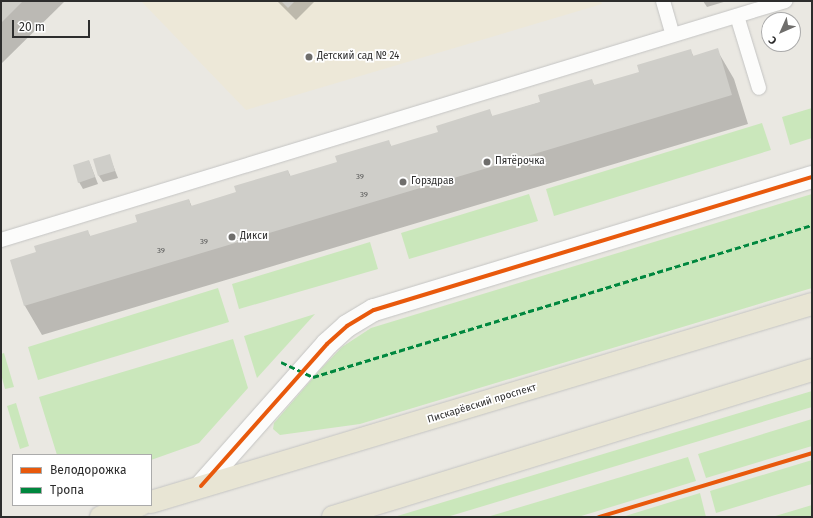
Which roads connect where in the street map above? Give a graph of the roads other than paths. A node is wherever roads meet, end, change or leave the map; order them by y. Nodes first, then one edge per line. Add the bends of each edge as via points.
1 (663, 1) edge
2 (785, 1) edge
3 (737, 16) junction
4 (673, 35) junction
5 (759, 88) dead end
6 (812, 177) edge
7 (1, 240) edge
8 (812, 304) edge
9 (812, 370) edge
10 (201, 486) junction
11 (152, 502) edge
12 (137, 506) edge
13 (101, 517) edge
14 (333, 517) edge

1 - 4 lane
2 - 3 lane
3 - 4 lane
3 - 5 lane
4 - 7 lane
6 - 10 street via 374,310 347,326 327,344
8 - 10 main road, Пискарёвский проспект via 287,463
9 - 14 main road
10 - 11 main road, Пискарёвский проспект
12 - 13 main road

